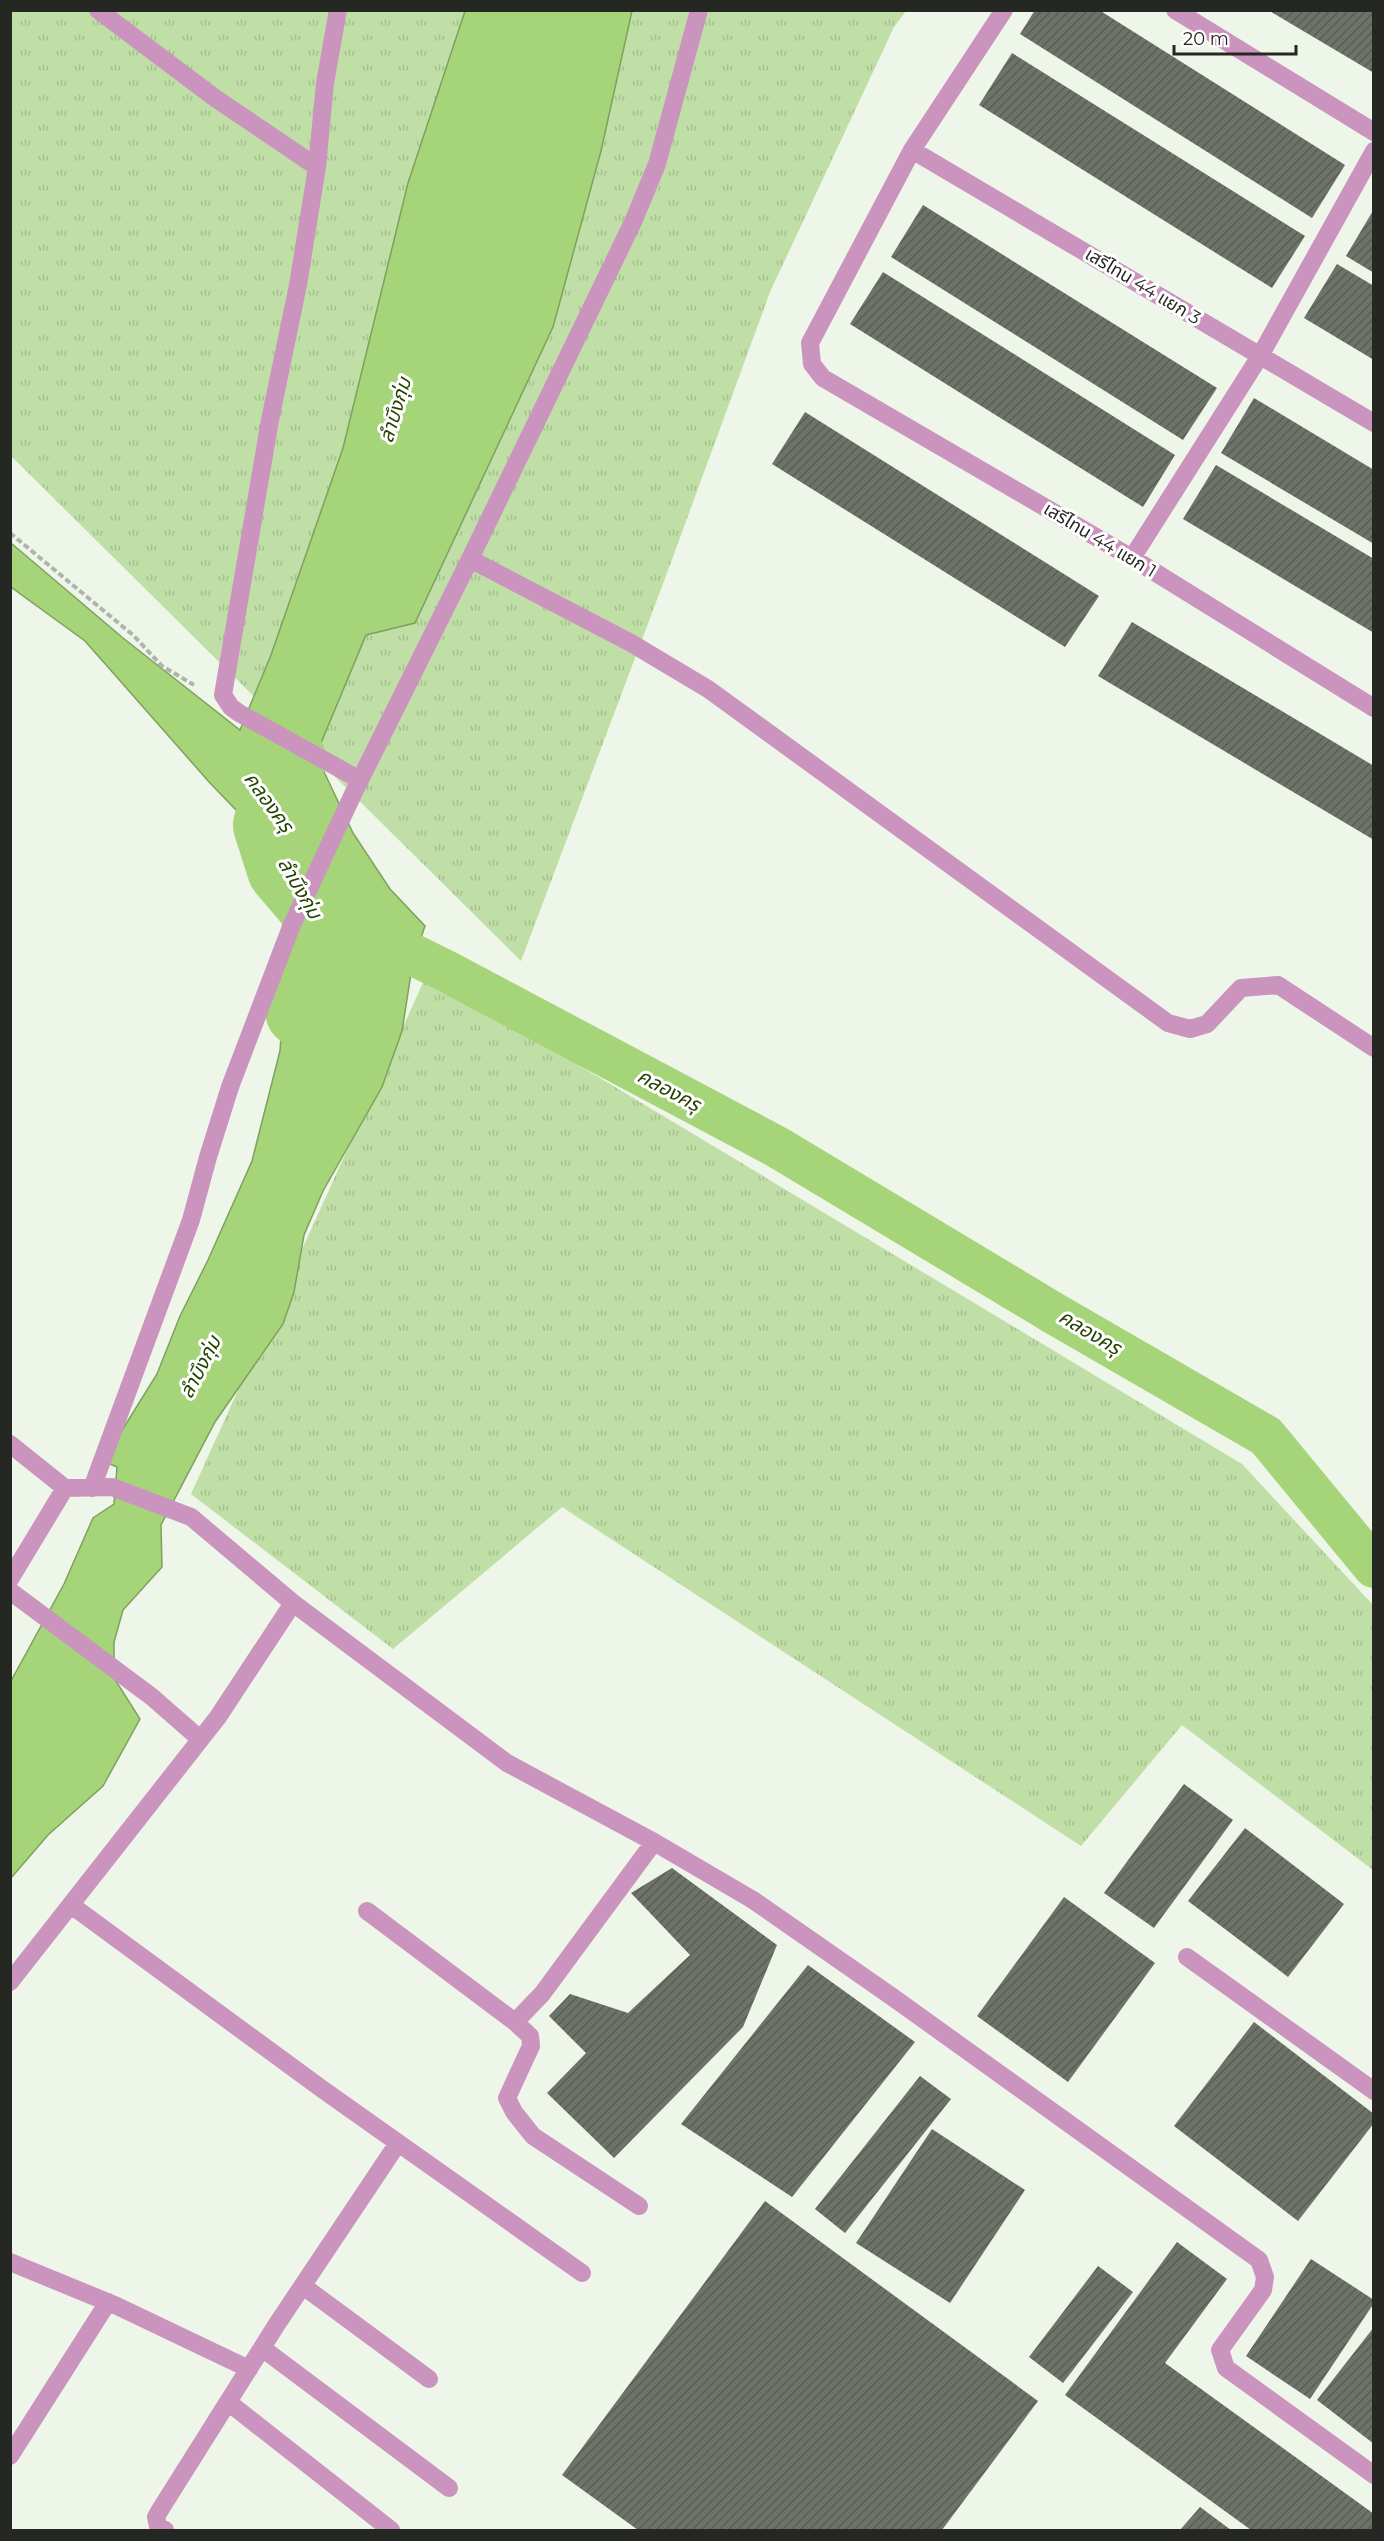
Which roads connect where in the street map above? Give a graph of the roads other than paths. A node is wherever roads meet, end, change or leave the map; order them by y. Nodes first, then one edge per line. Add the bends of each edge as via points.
1 (98, 10) edge
2 (338, 10) edge
3 (699, 10) edge
4 (1004, 10) edge
5 (1175, 10) edge
6 (1374, 132) edge
7 (912, 150) junction
8 (1374, 151) edge
9 (317, 167) junction
10 (1260, 356) junction
11 (1374, 423) edge
12 (1132, 558) junction
13 (470, 559) junction
14 (1374, 708) edge
15 (357, 786) junction
16 (1374, 1048) edge
17 (10, 1444) edge
18 (65, 1488) junction
19 (92, 1488) junction
20 (10, 1579) edge
21 (10, 1591) edge
22 (294, 1603) junction
23 (200, 1739) junction
24 (654, 1842) junction
25 (71, 1905) junction
26 (367, 1911) dead end
27 (1187, 1957) dead end
28 (10, 1982) edge
29 (515, 2022) junction
30 (1374, 2091) edge
31 (398, 2143) junction
32 (639, 2206) dead end
33 (10, 2262) edge
34 (582, 2273) dead end
35 (303, 2286) junction
36 (108, 2302) junction
37 (262, 2348) junction
38 (249, 2368) junction
39 (429, 2379) dead end
40 (228, 2402) junction
41 (10, 2456) edge
42 (1374, 2475) edge
43 (449, 2488) dead end
44 (165, 2530) edge
45 (391, 2530) edge

1 - 9 street via 215,98
2 - 9 street via 325,83
3 - 13 street via 657,164 638,213
4 - 7 street
5 - 6 street
7 - 10 street, เสรีไทน 44 แยก 3
7 - 12 street, เสรีไทน 44 แยก 1 via 810,343 813,364 823,378
8 - 10 street
9 - 15 street via 223,695 239,713 338,768
10 - 11 street, เสรีไทน 44 แยก 3
10 - 12 street
12 - 14 street, เสรีไทน 44 แยก 1
13 - 15 street
13 - 16 street via 631,643 708,689 1168,1023 1190,1029 1207,1024 1241,988 1278,985
15 - 19 street via 291,927 230,1087 191,1220
17 - 18 street
18 - 19 street
18 - 20 street
19 - 22 street via 112,1487 191,1517
21 - 23 street via 152,1697
22 - 23 street
22 - 24 street via 507,1763
23 - 25 street
24 - 29 street via 542,1994
24 - 42 street via 753,1900 1259,2260 1265,2277 1263,2290 1220,2350 1226,2368
25 - 28 street
25 - 31 street
26 - 29 street
27 - 30 street
29 - 32 street via 530,2036 531,2046 507,2098 514,2112 533,2136
31 - 34 street
31 - 35 street
33 - 36 street
35 - 37 street
35 - 39 street
36 - 38 street
36 - 41 street
37 - 38 street
37 - 43 street
38 - 40 street
40 - 44 street via 156,2517 158,2526
40 - 45 street

